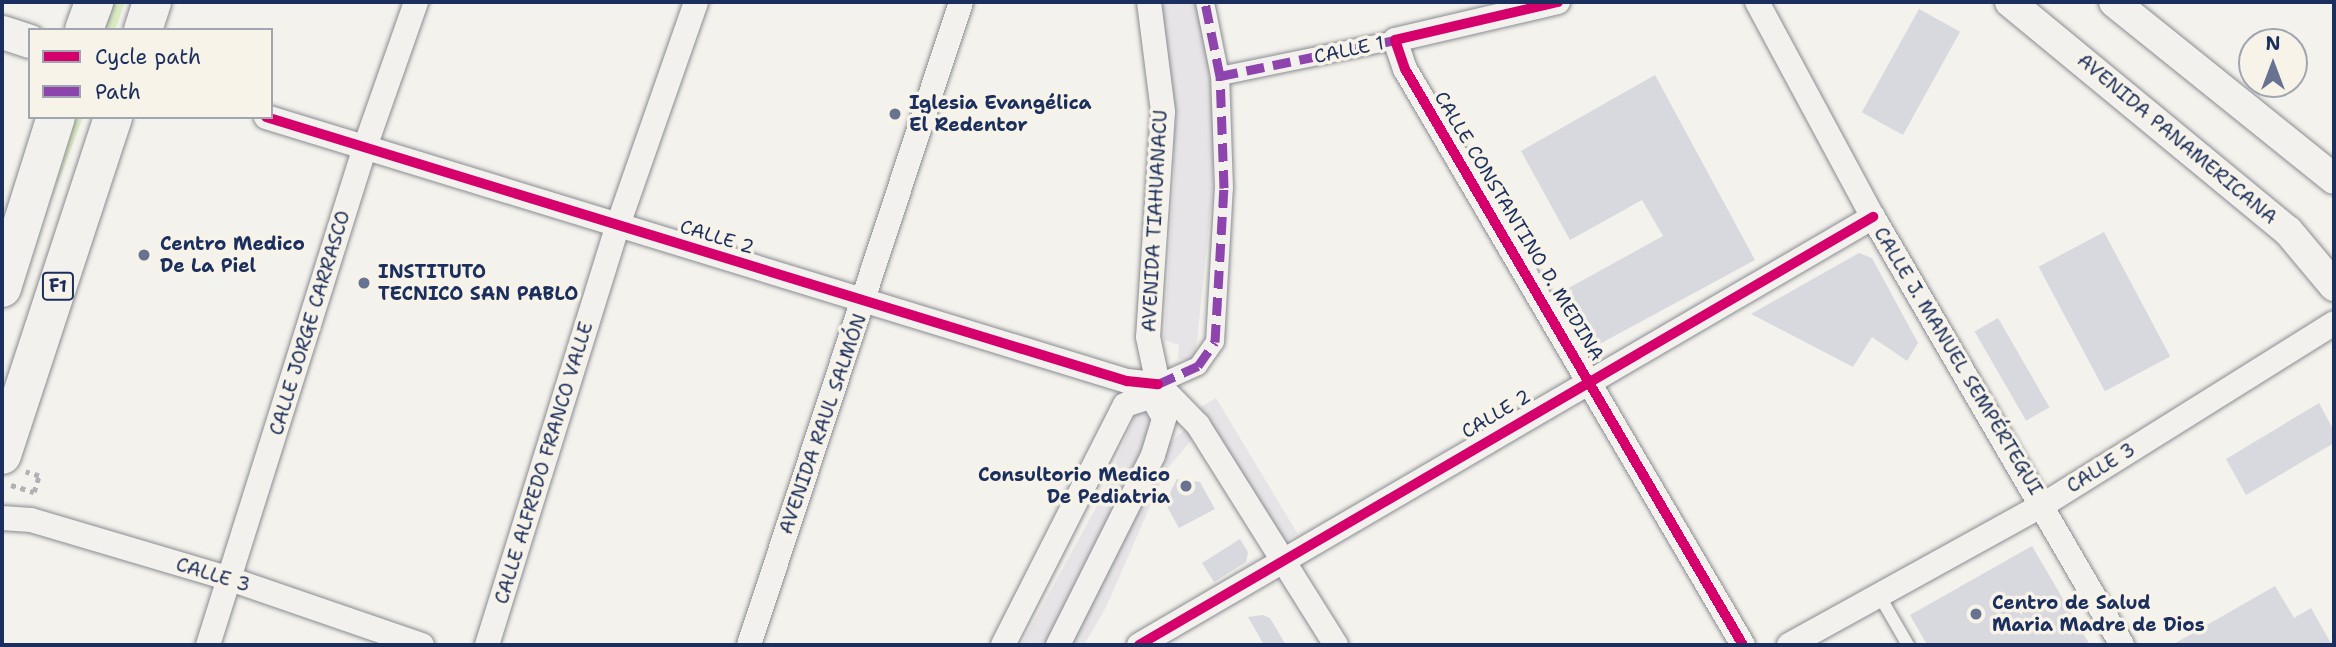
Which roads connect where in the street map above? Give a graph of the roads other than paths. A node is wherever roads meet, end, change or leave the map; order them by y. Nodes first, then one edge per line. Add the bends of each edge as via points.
1 (94, 2) edge
2 (152, 2) edge
3 (416, 2) edge
4 (696, 2) edge
5 (961, 2) edge
6 (1149, 2) edge
7 (1205, 2) edge
8 (1558, 2) edge
9 (1757, 2) edge
10 (2010, 2) edge
11 (2114, 2) edge
12 (85, 28) edge
13 (143, 28) edge
14 (2, 32) edge
15 (28, 40) edge
16 (1395, 40) junction
17 (1220, 76) junction
18 (55, 119) edge
19 (112, 119) edge
20 (272, 119) edge
21 (365, 148) junction
22 (2334, 179) edge
23 (1873, 217) junction
24 (618, 225) junction
25 (2334, 286) edge
26 (2, 288) edge
27 (865, 300) junction
28 (2334, 323) edge
29 (1590, 379) junction
30 (1155, 390) junction
31 (2, 455) edge
32 (2043, 505) junction
33 (2, 518) edge
34 (1287, 559) junction
35 (230, 579) junction
36 (1879, 595) junction
37 (208, 645) edge
38 (422, 645) edge
39 (487, 645) edge
40 (748, 645) edge
41 (1003, 645) edge
42 (1058, 645) edge
43 (1139, 645) edge
44 (1336, 645) edge
45 (1743, 645) edge
46 (1790, 645) edge
47 (1908, 645) edge
48 (2122, 645) edge

1 - 12 highway
2 - 13 highway
3 - 21 street, CALLE JORGE CARRASCO
4 - 24 street, CALLE ALFREDO FRANCO VALLE
5 - 27 street, AVENIDA RAUL SALMÓN
6 - 30 street, AVENIDA TIAHUANACU via 1163,112 1149,337
7 - 17 street
8 - 16 street, CALLE 1
9 - 23 street, CALLE J. MANUEL SEMPÉRTEGUI
10 - 25 street, AVENIDA PANAMERICANA via 2288,231
11 - 22 street
14 - 15 main road
16 - 17 street, CALLE 1
16 - 29 street, CALLE CONSTANTINO D. MEDINA via 1405,69
17 - 30 street via 1224,188 1215,342 1198,366
18 - 26 highway
19 - 31 highway, F1
20 - 21 street, CALLE 2
21 - 24 street, CALLE 2
21 - 35 street, CALLE JORGE CARRASCO
23 - 29 street, CALLE 2
23 - 32 street, CALLE J. MANUEL SEMPÉRTEGUI
24 - 27 street, CALLE 2
24 - 39 street, CALLE ALFREDO FRANCO VALLE
27 - 30 street, CALLE 2
27 - 40 street, AVENIDA RAUL SALMÓN
28 - 32 street, CALLE 3
29 - 34 street, CALLE 2
29 - 45 street, CALLE CONSTANTINO D. MEDINA
30 - 34 street via 1198,425
30 - 41 street via 1125,405
30 - 42 street, AVENIDA TIAHUANACU via 1164,418 1153,455
32 - 36 street, CALLE 3
32 - 48 street, CALLE J. MANUEL SEMPÉRTEGUI
33 - 35 street, CALLE 3 via 31,520
34 - 43 street, CALLE 2
34 - 44 street
35 - 37 street, CALLE JORGE CARRASCO
35 - 38 street, CALLE 3
36 - 46 street, CALLE 3
36 - 47 lane

